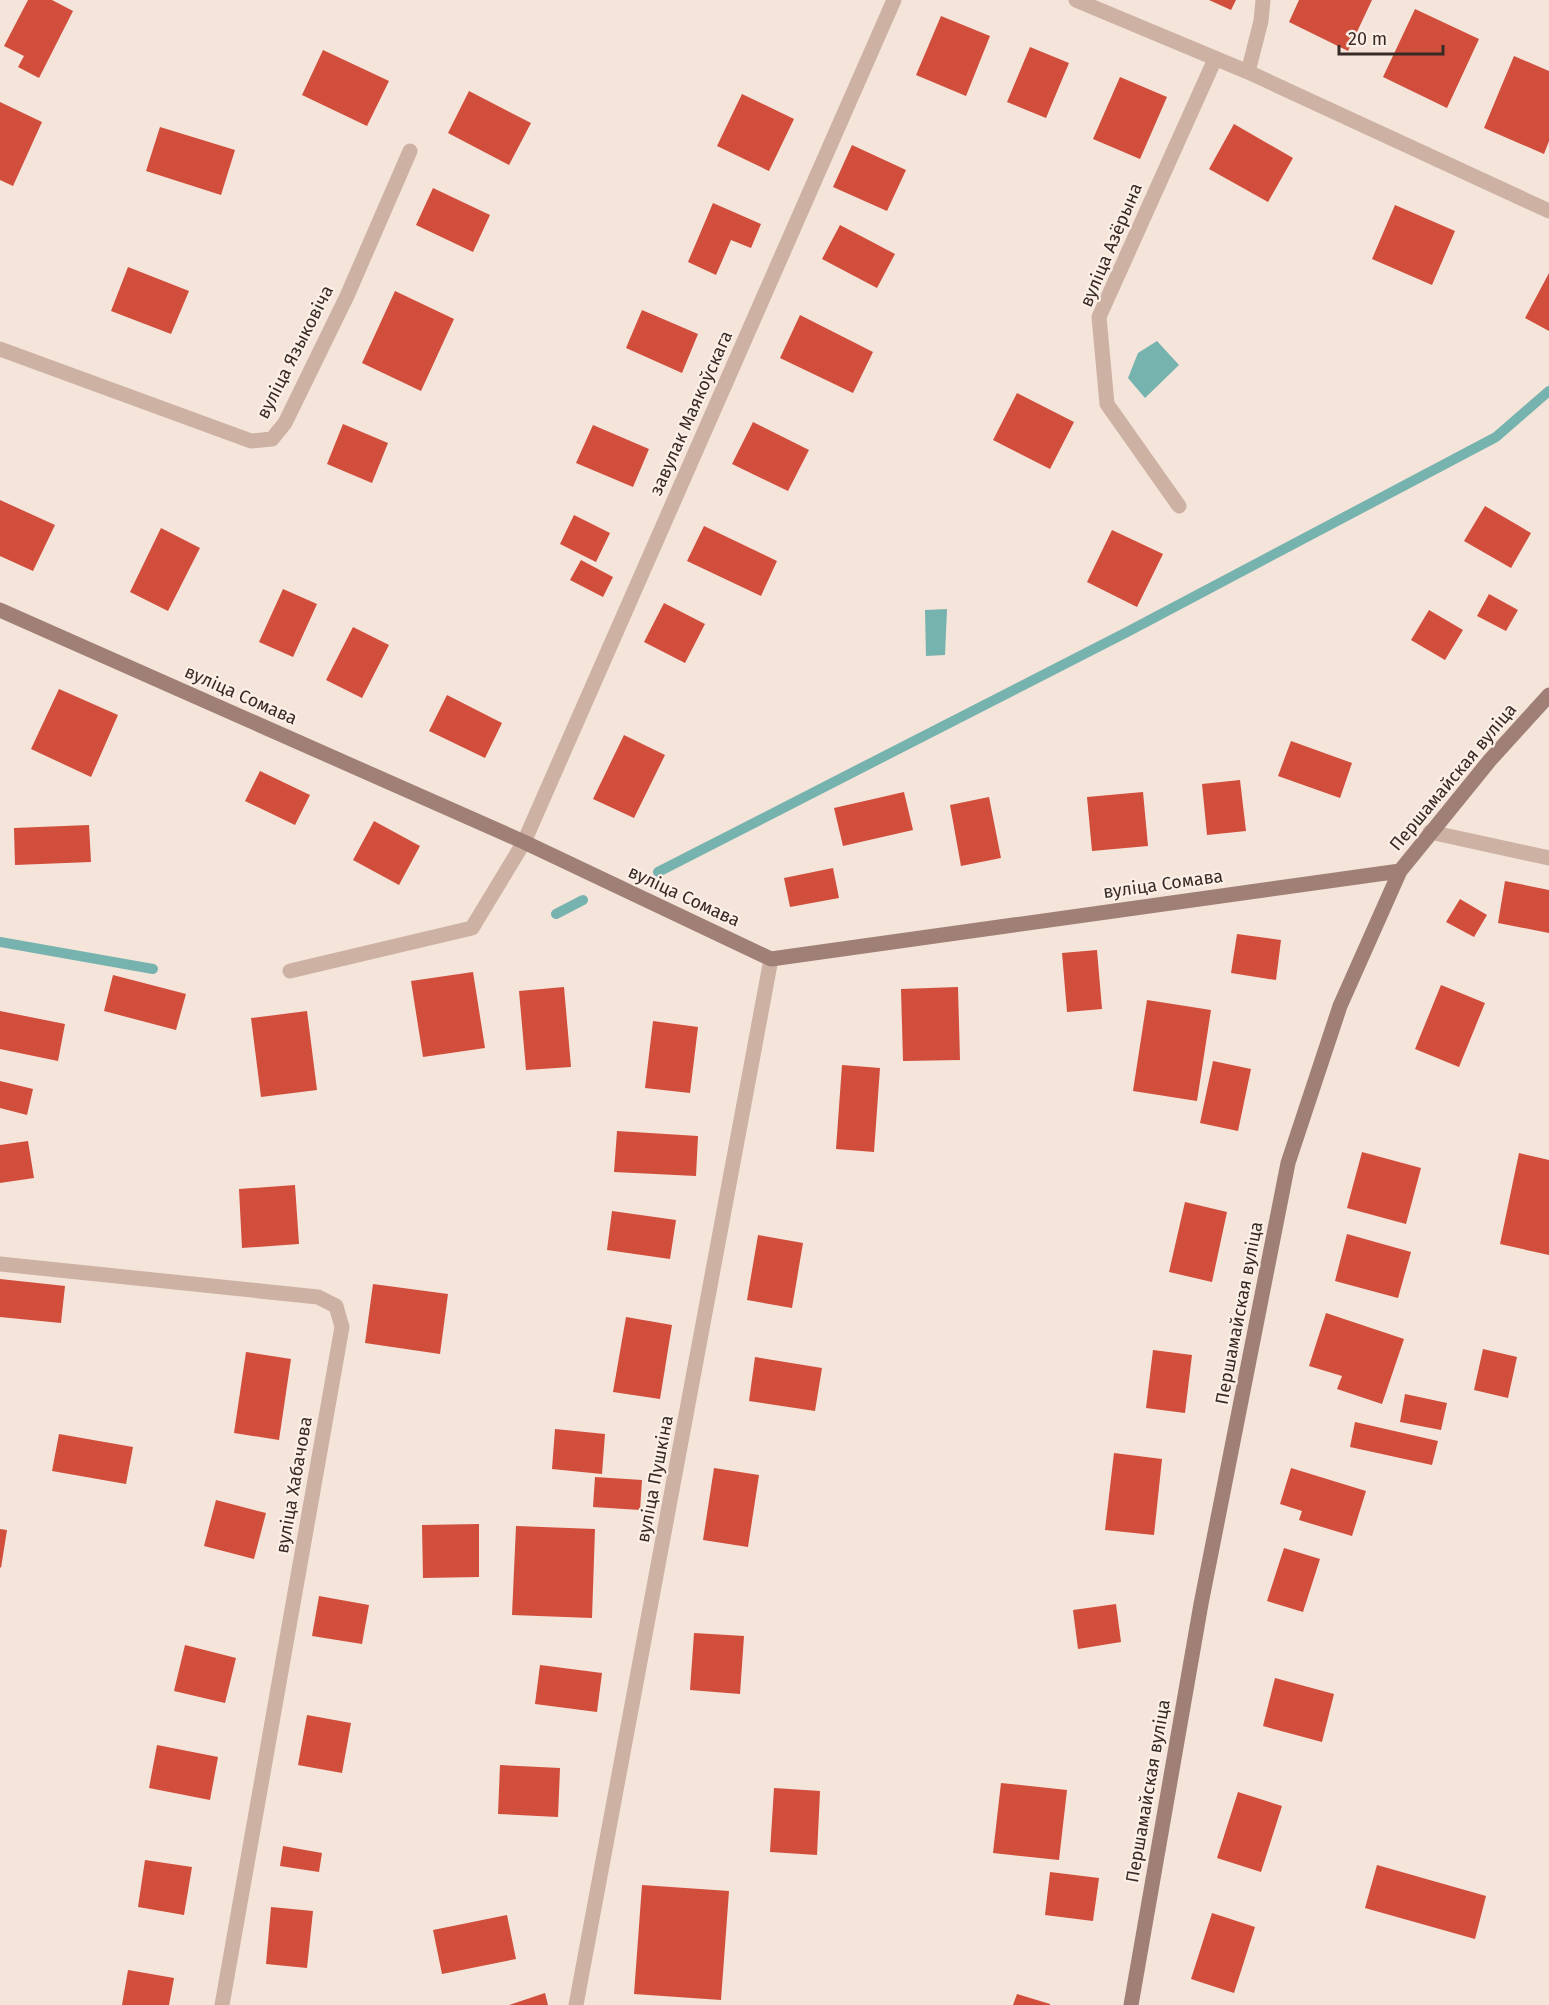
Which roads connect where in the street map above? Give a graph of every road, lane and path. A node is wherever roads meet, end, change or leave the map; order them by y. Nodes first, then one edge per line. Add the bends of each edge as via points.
1 (894, 0) edge
2 (1076, 0) edge
3 (1263, 0) edge
4 (1215, 59) junction
5 (1248, 72) junction
6 (410, 151) dead end
7 (1549, 211) edge
8 (0, 349) edge
9 (1179, 506) dead end
10 (0, 610) edge
11 (1549, 695) edge
12 (1430, 832) junction
13 (524, 842) junction
14 (1549, 858) edge
15 (1400, 871) junction
16 (771, 959) junction
17 (290, 971) dead end
18 (0, 1264) edge
19 (222, 2005) edge
20 (576, 2005) edge
21 (1131, 2005) edge

1 - 13 street, завулак Маякоўскага
2 - 4 street
3 - 5 street
4 - 5 street
4 - 9 street, вуліца Азёрына via 1099,317 1107,404
5 - 7 street
6 - 8 street, вуліца Языковіча via 346,296 285,423 272,439 251,441
10 - 13 street, вуліца Сомава
11 - 12 street, Першамайская вуліца
12 - 14 street
12 - 15 street, Першамайская вуліца
13 - 16 street, вуліца Сомава
13 - 17 street, завулак Маякоўскага via 472,928
15 - 16 street, вуліца Сомава
15 - 21 street, Першамайская вуліца via 1340,1006 1288,1163 1201,1604
16 - 20 street, вуліца Пушкіна
18 - 19 street, вуліца Хабачова via 318,1297 336,1306 342,1327

